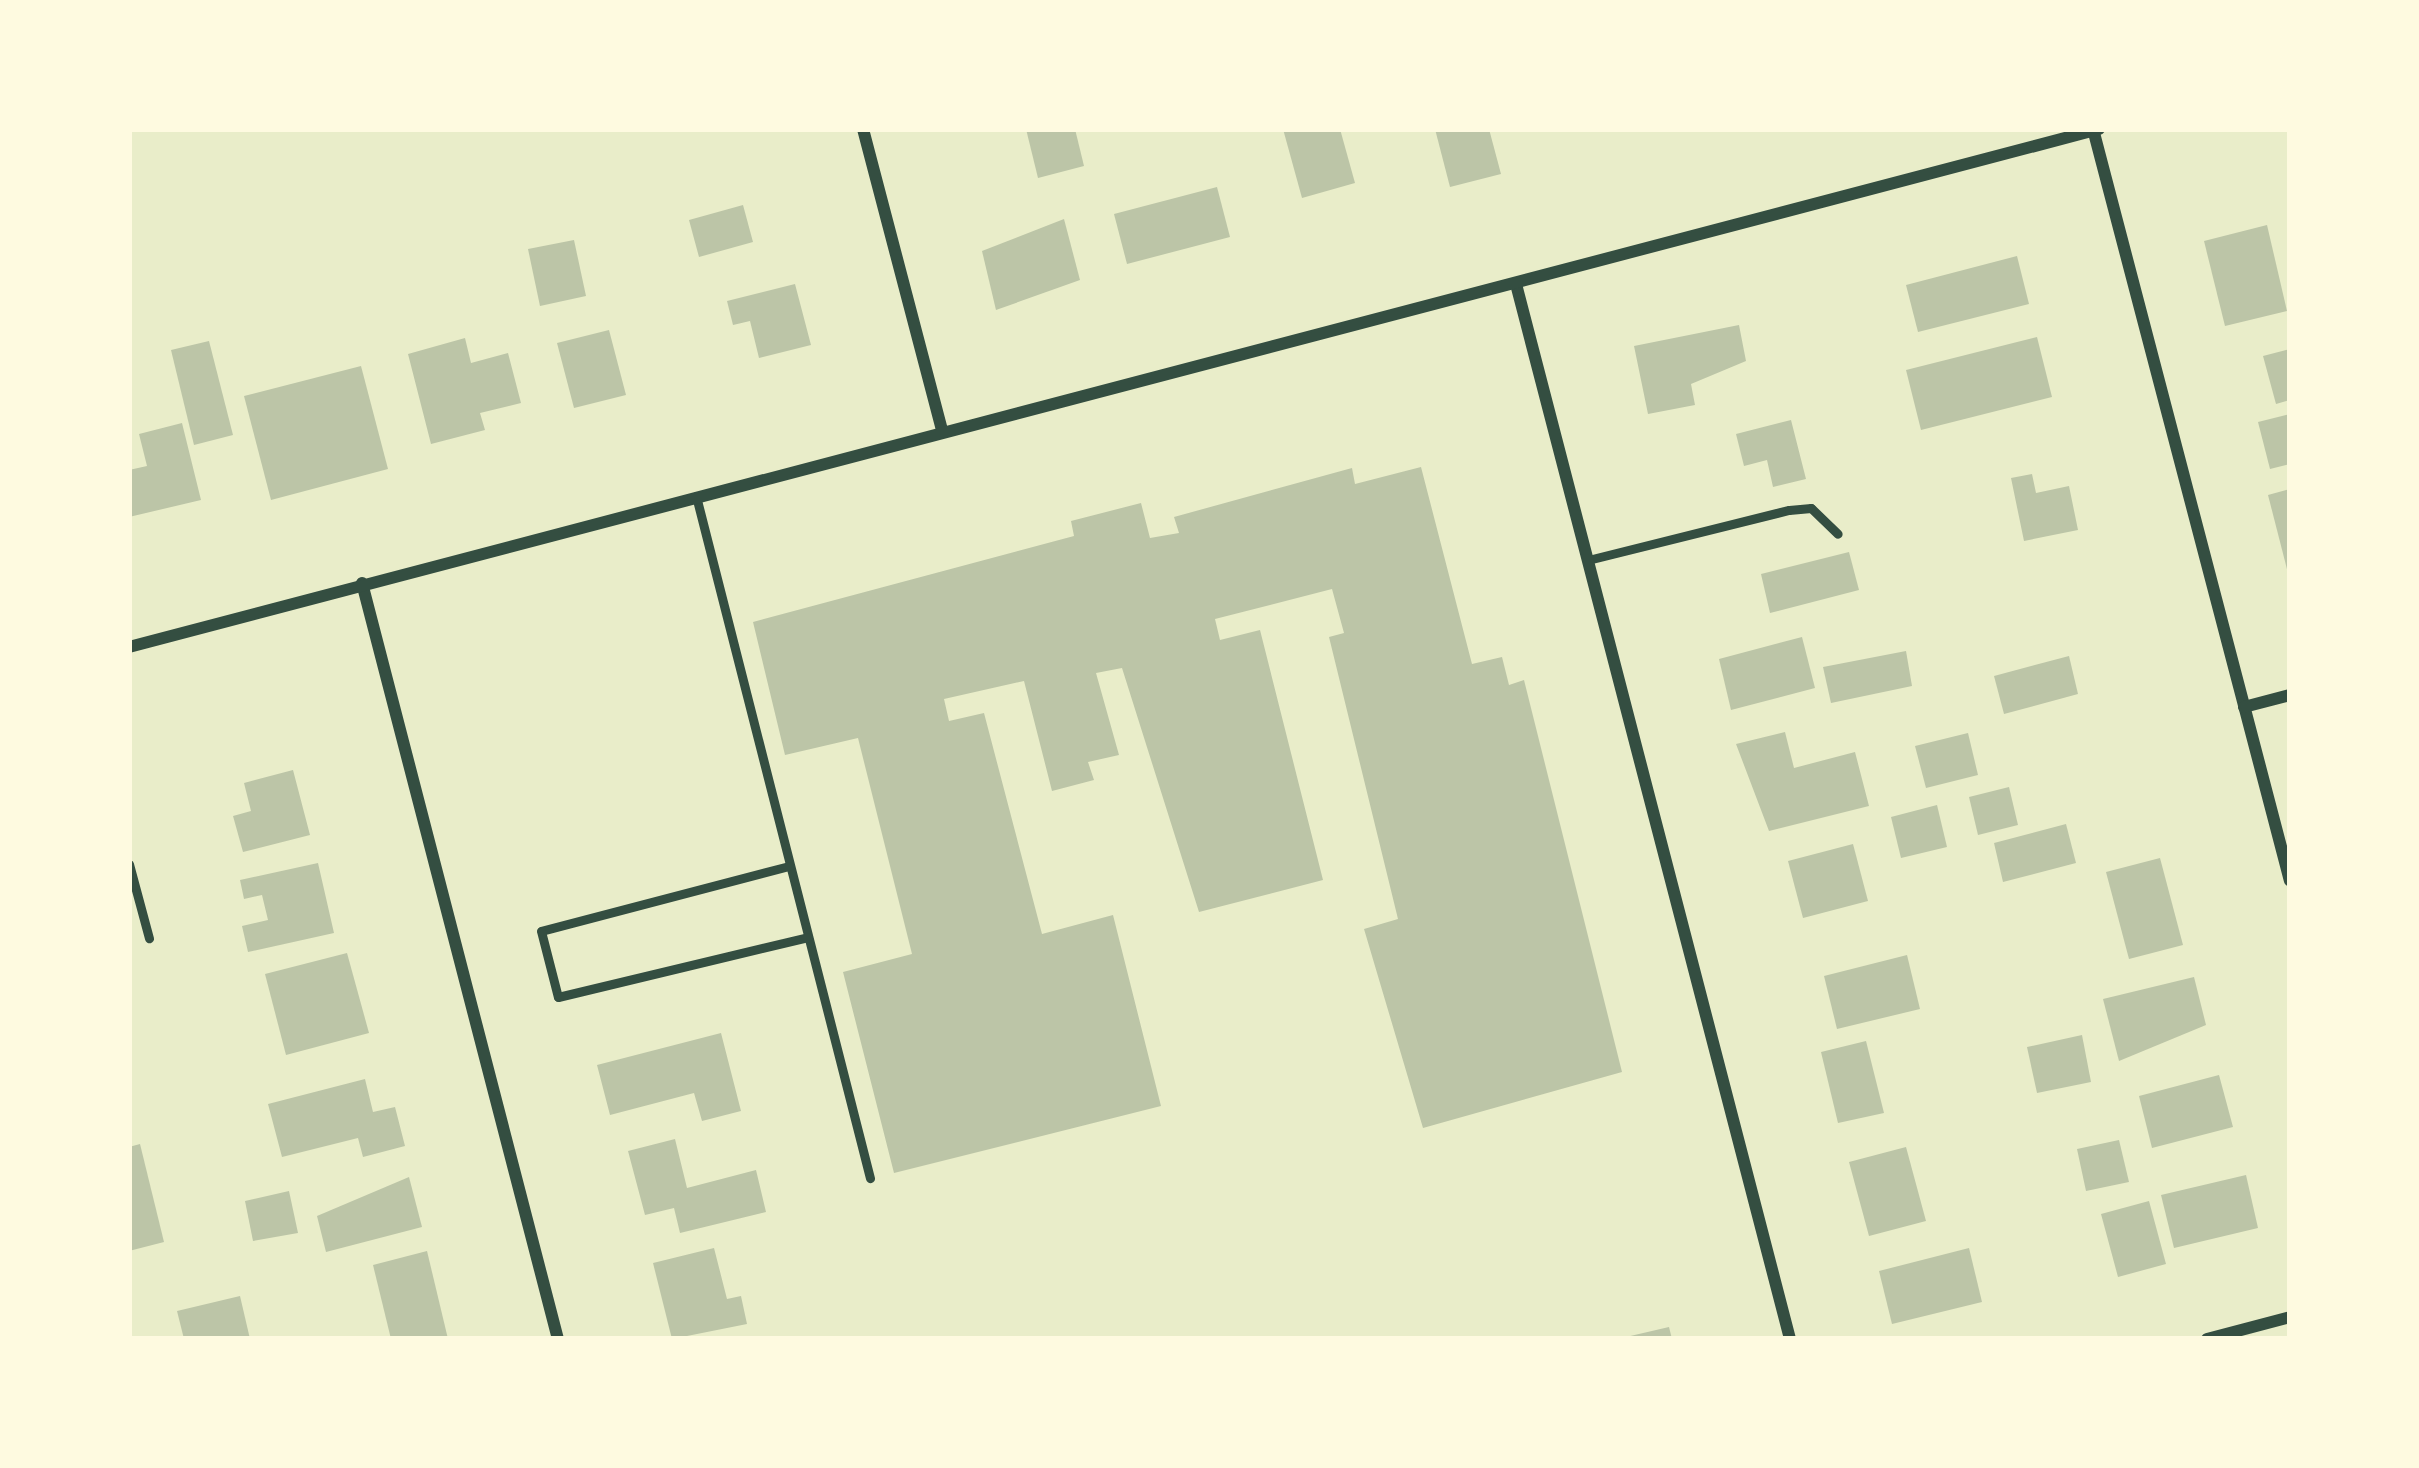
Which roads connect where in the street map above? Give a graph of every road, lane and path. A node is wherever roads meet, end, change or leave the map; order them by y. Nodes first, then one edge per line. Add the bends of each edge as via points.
1 (863, 129) edge
2 (2095, 130) edge
3 (1516, 284) junction
4 (942, 431) junction
5 (696, 496) junction
6 (1838, 534) dead end
7 (1588, 560) junction
8 (362, 583) junction
9 (129, 647) edge
10 (2290, 695) edge
11 (2244, 707) junction
12 (129, 864) edge
13 (789, 866) junction
14 (2290, 881) edge
15 (808, 937) junction
16 (149, 938) dead end
17 (870, 1178) dead end
18 (2290, 1317) edge
19 (558, 1339) edge
20 (1790, 1339) edge
21 (2206, 1339) edge

1 - 4 street
2 - 3 street
2 - 11 street
3 - 4 street
3 - 7 street
4 - 5 street
5 - 8 street
5 - 13 lane
6 - 7 lane via 1827,516 1789,510
7 - 20 street
8 - 9 street
8 - 19 street
10 - 11 street
11 - 14 street
12 - 16 lane
13 - 15 lane
13 - 15 lane via 541,931 546,953 558,997
15 - 17 lane
18 - 21 street

